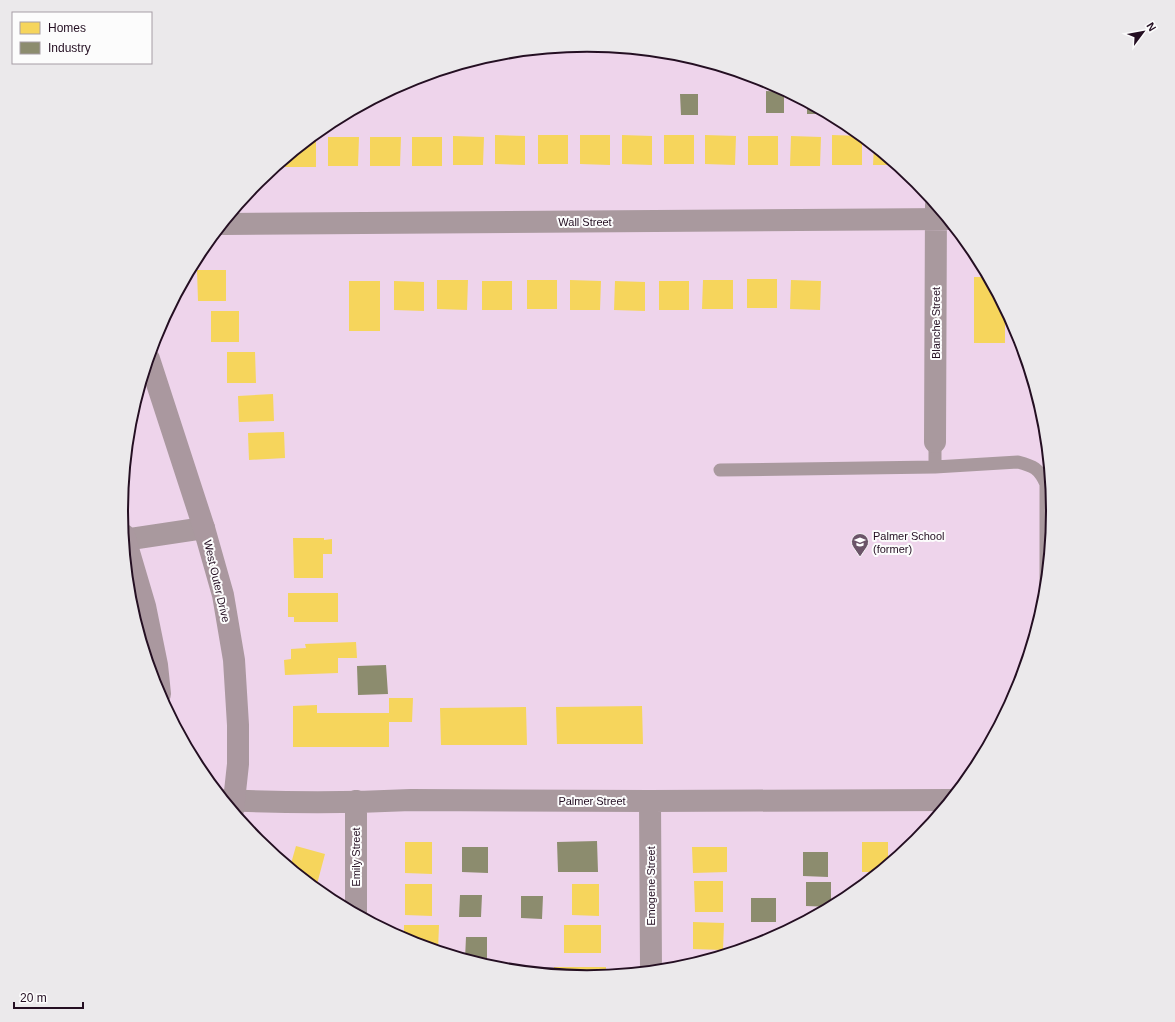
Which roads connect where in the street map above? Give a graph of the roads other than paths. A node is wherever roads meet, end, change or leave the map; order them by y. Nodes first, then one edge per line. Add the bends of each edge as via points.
1 (938, 214) edge
2 (940, 217) edge
3 (229, 224) edge
4 (152, 367) edge
5 (936, 442) joint
6 (935, 467) junction
7 (720, 470) dead end
8 (1046, 484) edge
9 (1046, 484) edge
10 (1046, 511) edge
11 (1046, 511) edge
12 (204, 528) junction
13 (129, 538) edge
14 (1046, 541) edge
15 (131, 557) edge
16 (158, 672) edge
17 (232, 801) edge
18 (356, 801) junction
19 (650, 801) junction
20 (942, 803) edge
21 (234, 804) edge
22 (356, 908) edge
23 (651, 965) edge

1 - 3 street, Wall Street
2 - 5 street, Blanche Street
4 - 12 main road, West Outer Drive
5 - 6 lane
6 - 7 lane
6 - 8 lane via 1018,462 1031,466 1041,474
9 - 10 lane
11 - 14 lane
12 - 13 street
12 - 17 main road, West Outer Drive via 223,595 234,660 238,764
15 - 16 main road via 145,606
18 - 19 street, Palmer Street
18 - 21 street, Palmer Street
18 - 22 street, Emily Street
19 - 20 street, Palmer Street
19 - 23 street, Emogene Street

